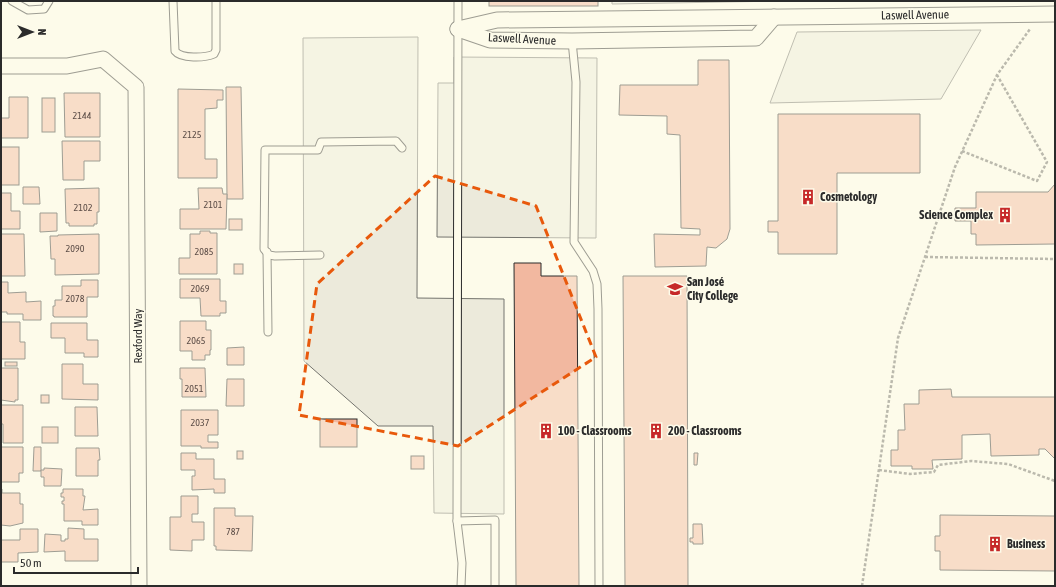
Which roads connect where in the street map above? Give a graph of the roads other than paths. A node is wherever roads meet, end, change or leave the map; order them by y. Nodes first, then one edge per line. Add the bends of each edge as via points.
1 (12, 1) edge
2 (49, 1) edge
3 (174, 1) edge
4 (216, 1) edge
5 (458, 1) edge
6 (1048, 14) edge
7 (774, 17) junction
8 (458, 29) junction
9 (572, 41) junction
10 (1, 66) edge
11 (402, 148) dead end
12 (267, 252) junction
13 (320, 255) dead end
14 (268, 332) dead end
15 (458, 521) junction
16 (139, 586) edge
17 (461, 586) edge
18 (495, 586) edge
19 (599, 586) edge

1 - 2 lane via 28,10 44,9
3 - 4 lane via 175,51 184,57 214,54
5 - 8 lane
6 - 7 street, Laswell Avenue
7 - 8 street, Laswell Avenue via 497,20
7 - 9 street, Laswell Avenue via 756,38
8 - 9 street, Laswell Avenue via 490,40
8 - 15 lane
9 - 19 lane via 576,82 574,242 593,271 597,284
10 - 16 street, Rexford Way via 67,66 103,59 136,87
11 - 12 lane via 396,141 321,142 318,150 265,150 264,249
12 - 13 lane via 275,256
12 - 14 lane
15 - 17 lane via 462,563
15 - 18 lane via 495,520

